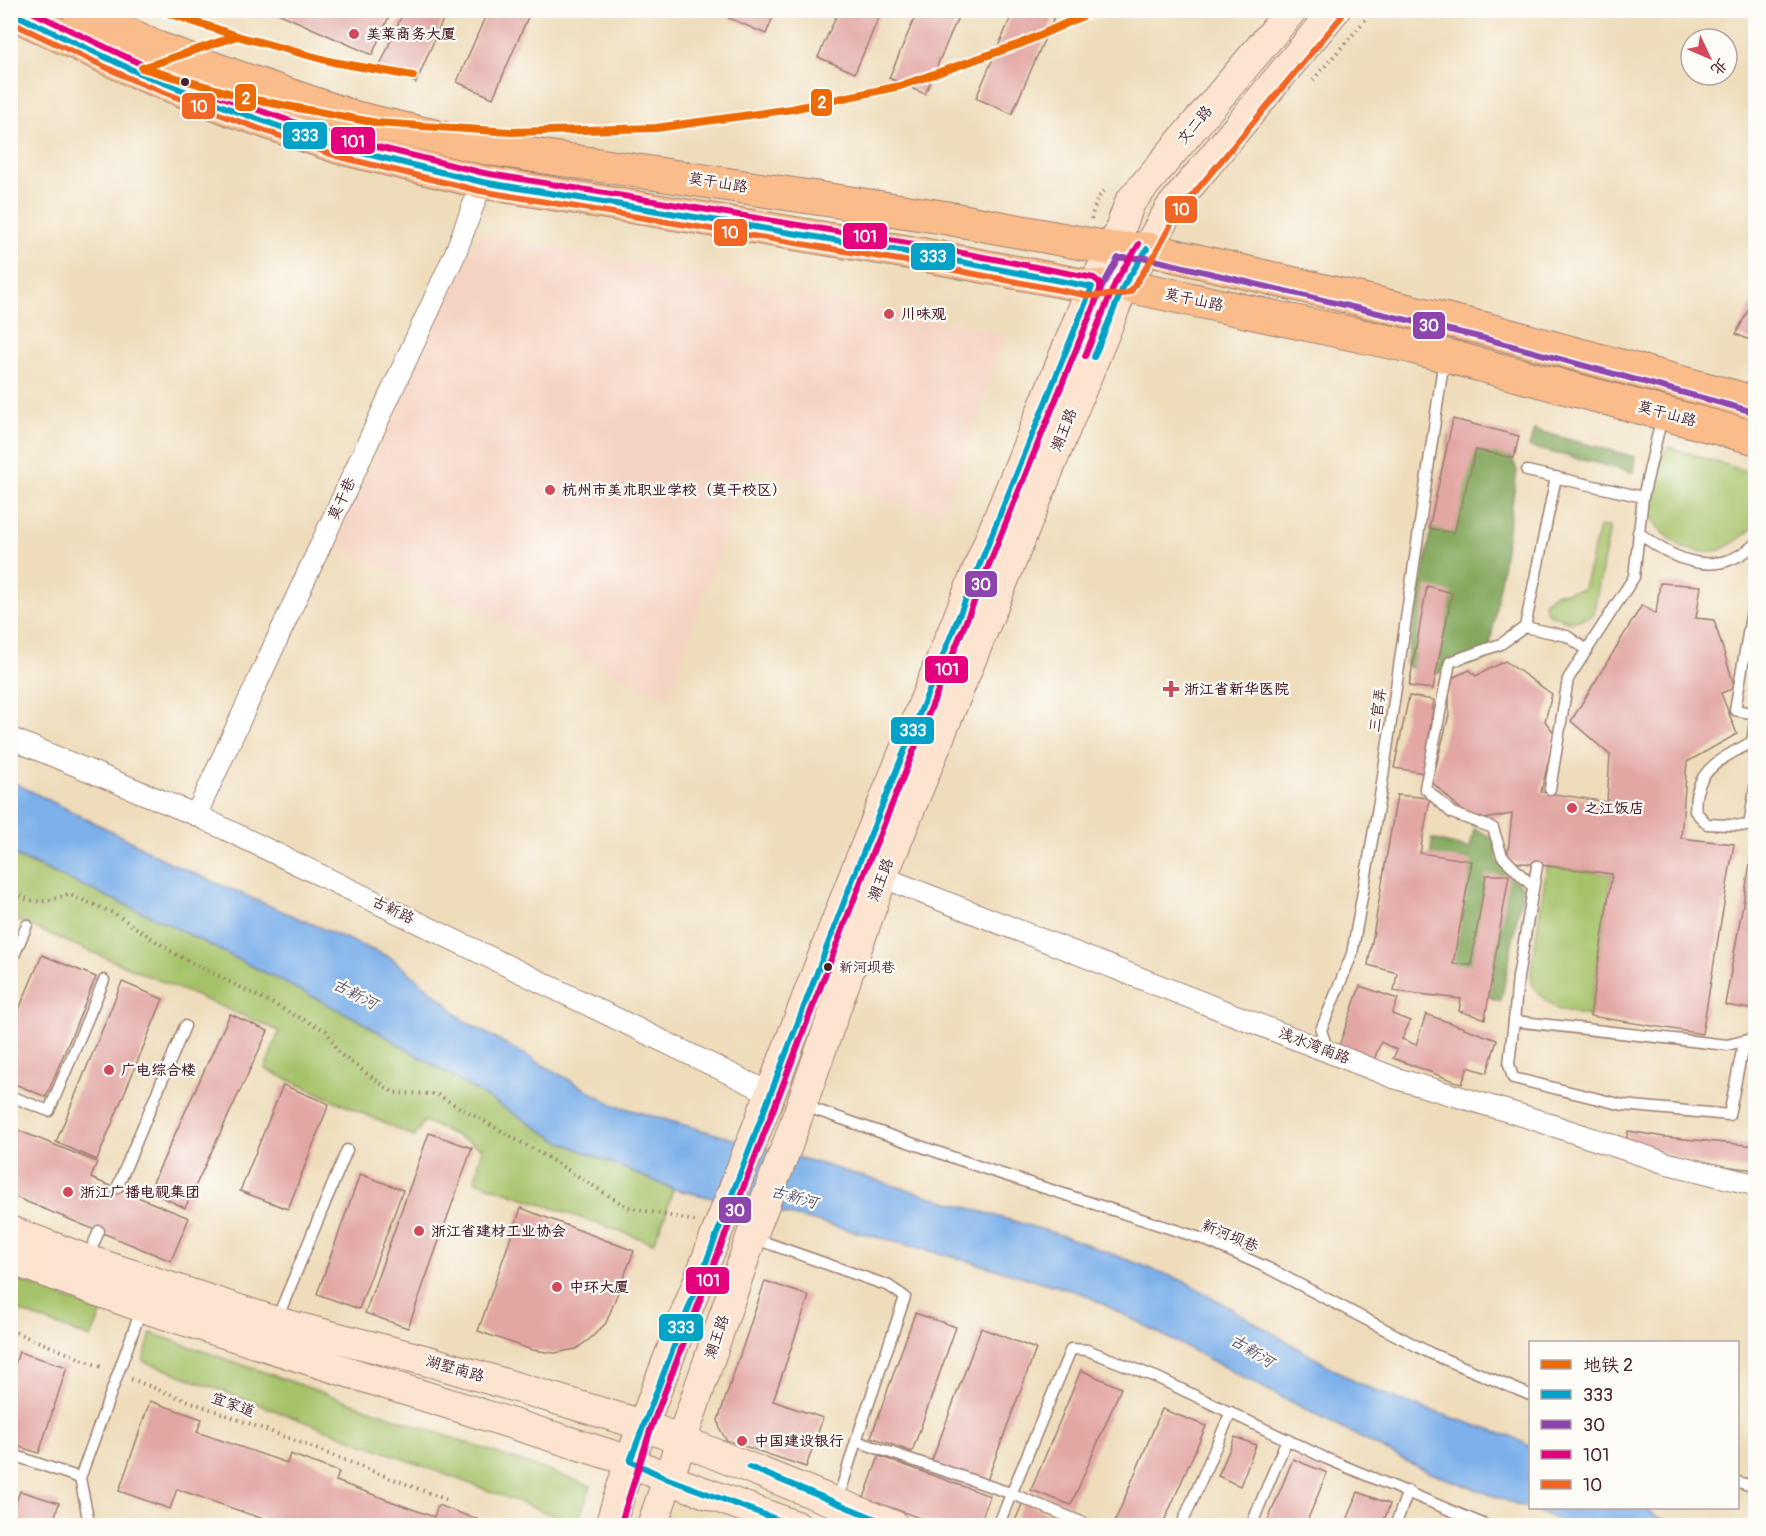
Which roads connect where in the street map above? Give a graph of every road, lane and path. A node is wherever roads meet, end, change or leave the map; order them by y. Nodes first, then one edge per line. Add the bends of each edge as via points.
1 (78, 10) edge
2 (1292, 10) edge
3 (1335, 10) edge
4 (1374, 10) edge
5 (10, 12) edge
6 (1311, 82) dead end
7 (482, 182) junction
8 (1113, 249) junction
9 (1147, 249) junction
10 (1108, 286) junction
11 (1444, 356) junction
12 (1755, 403) edge
13 (1663, 413) junction
14 (1755, 438) edge
15 (1527, 471) dead end
16 (1556, 477) junction
17 (1643, 497) junction
18 (1638, 532) junction
19 (1755, 543) edge
20 (1755, 587) edge
21 (1525, 627) junction
22 (1587, 650) junction
23 (1755, 714) edge
24 (10, 738) edge
25 (1752, 742) junction
26 (1755, 760) edge
27 (1755, 782) edge
28 (1550, 789) dead end
29 (196, 815) junction
30 (1537, 866) dead end
31 (882, 877) junction
32 (1533, 887) junction
33 (10, 889) edge
34 (27, 925) dead end
35 (10, 965) edge
36 (104, 980) dead end
37 (1514, 1021) junction
38 (185, 1026) dead end
39 (1750, 1039) edge
40 (1339, 1056) junction
41 (770, 1093) junction
42 (10, 1096) edge
43 (801, 1105) junction
44 (347, 1150) dead end
45 (1755, 1185) edge
46 (117, 1188) dead end
47 (722, 1219) junction
48 (756, 1227) junction
49 (10, 1231) edge
50 (99, 1231) dead end
51 (10, 1259) edge
52 (87, 1260) junction
53 (142, 1307) junction
54 (276, 1322) junction
55 (10, 1330) edge
56 (118, 1373) junction
57 (1529, 1395) edge
58 (1231, 1413) junction
59 (643, 1425) junction
60 (1287, 1439) junction
61 (681, 1441) junction
62 (856, 1441) junction
63 (10, 1454) edge
64 (630, 1461) junction
65 (80, 1478) junction
66 (668, 1479) junction
67 (1739, 1483) edge
68 (1755, 1487) edge
69 (1407, 1491) junction
70 (1010, 1493) junction
71 (447, 1500) dead end
72 (837, 1503) junction
73 (86, 1522) edge
74 (126, 1526) edge
75 (610, 1526) edge
76 (652, 1526) edge
77 (796, 1526) edge
78 (894, 1526) edge
79 (998, 1526) edge
80 (1091, 1526) edge
81 (1181, 1526) edge
82 (1251, 1526) edge
83 (1395, 1526) edge
84 (1488, 1526) edge

1 - 8 main road, 莫干山路 via 178,56 388,126 486,148 942,217
2 - 8 main road, 文二路 via 1130,202
3 - 9 main road via 1169,210
4 - 6 path
5 - 7 main road, 莫干山路 via 139,73 246,114 338,147
7 - 10 main road, 莫干山路
7 - 29 street, 莫干巷 via 455,254
8 - 9 main road, 莫干山路
8 - 10 main road, 潮王路
9 - 10 main road, 潮王路
9 - 12 main road, 莫干山路 via 1480,328
10 - 11 main road, 莫干山路
10 - 31 main road, 潮王路
10 - 41 main road, 潮王路 via 857,868
11 - 13 main road, 莫干山路
11 - 40 lane, 三官弄 via 1381,790 1352,954 1321,1030 1326,1045
13 - 14 main road, 莫干山路
13 - 17 lane
15 - 16 lane
16 - 17 lane
16 - 21 lane
17 - 18 lane
18 - 19 lane via 1659,548 1705,565 1730,561
18 - 22 lane via 1634,577
20 - 23 lane via 1735,710
21 - 22 lane via 1567,636
21 - 32 lane via 1501,644 1450,662 1425,788 1452,813 1493,828 1502,856
22 - 28 lane via 1568,679
23 - 25 lane
24 - 29 street, 古新路
25 - 26 lane
25 - 27 lane via 1706,772 1696,792 1695,811 1707,824 1749,826
29 - 41 street, 古新路
30 - 32 lane
31 - 40 street, 浅水湾南路
31 - 43 main road, 潮王路
32 - 37 lane
33 - 47 path via 30,901 46,902 68,894 114,913 175,954 326,1031 341,1055 394,1093 436,1095 627,1207 665,1216
34 - 35 lane
36 - 42 lane via 49,1111
37 - 39 lane via 1727,1046
37 - 39 lane via 1509,1064 1513,1078 1623,1105 1729,1114
38 - 46 lane
40 - 45 street, 浅水湾南路 via 1395,1078 1666,1163
41 - 47 main road, 潮王路
43 - 48 main road, 潮王路
43 - 57 lane, 新河坝巷 via 1203,1239 1268,1268 1430,1353
44 - 54 lane
47 - 59 main road, 潮王路
48 - 61 main road, 潮王路
48 - 62 lane via 889,1286 905,1298
49 - 52 main road, 湖墅南路
50 - 52 lane
51 - 53 main road
52 - 54 main road, 湖墅南路
53 - 56 lane
53 - 64 main road
54 - 59 main road, 湖墅南路 via 432,1362
55 - 56 path, 宜家道
56 - 65 lane
56 - 71 path, 宜家道
58 - 60 lane
58 - 70 lane via 1137,1370 1087,1350 1071,1349
58 - 81 lane
59 - 61 main road, 湖墅南路
59 - 64 main road, 潮王路
60 - 69 lane
60 - 82 lane
61 - 66 main road, 潮王路
61 - 72 main road, 湖墅南路
62 - 70 lane
62 - 72 lane
63 - 65 lane
64 - 66 main road
64 - 75 main road, 潮王路
65 - 73 lane
66 - 76 main road, 潮王路
66 - 77 main road
67 - 68 lane
69 - 83 lane
69 - 84 lane
70 - 79 lane
70 - 80 lane
72 - 78 main road, 湖墅南路
73 - 74 path

